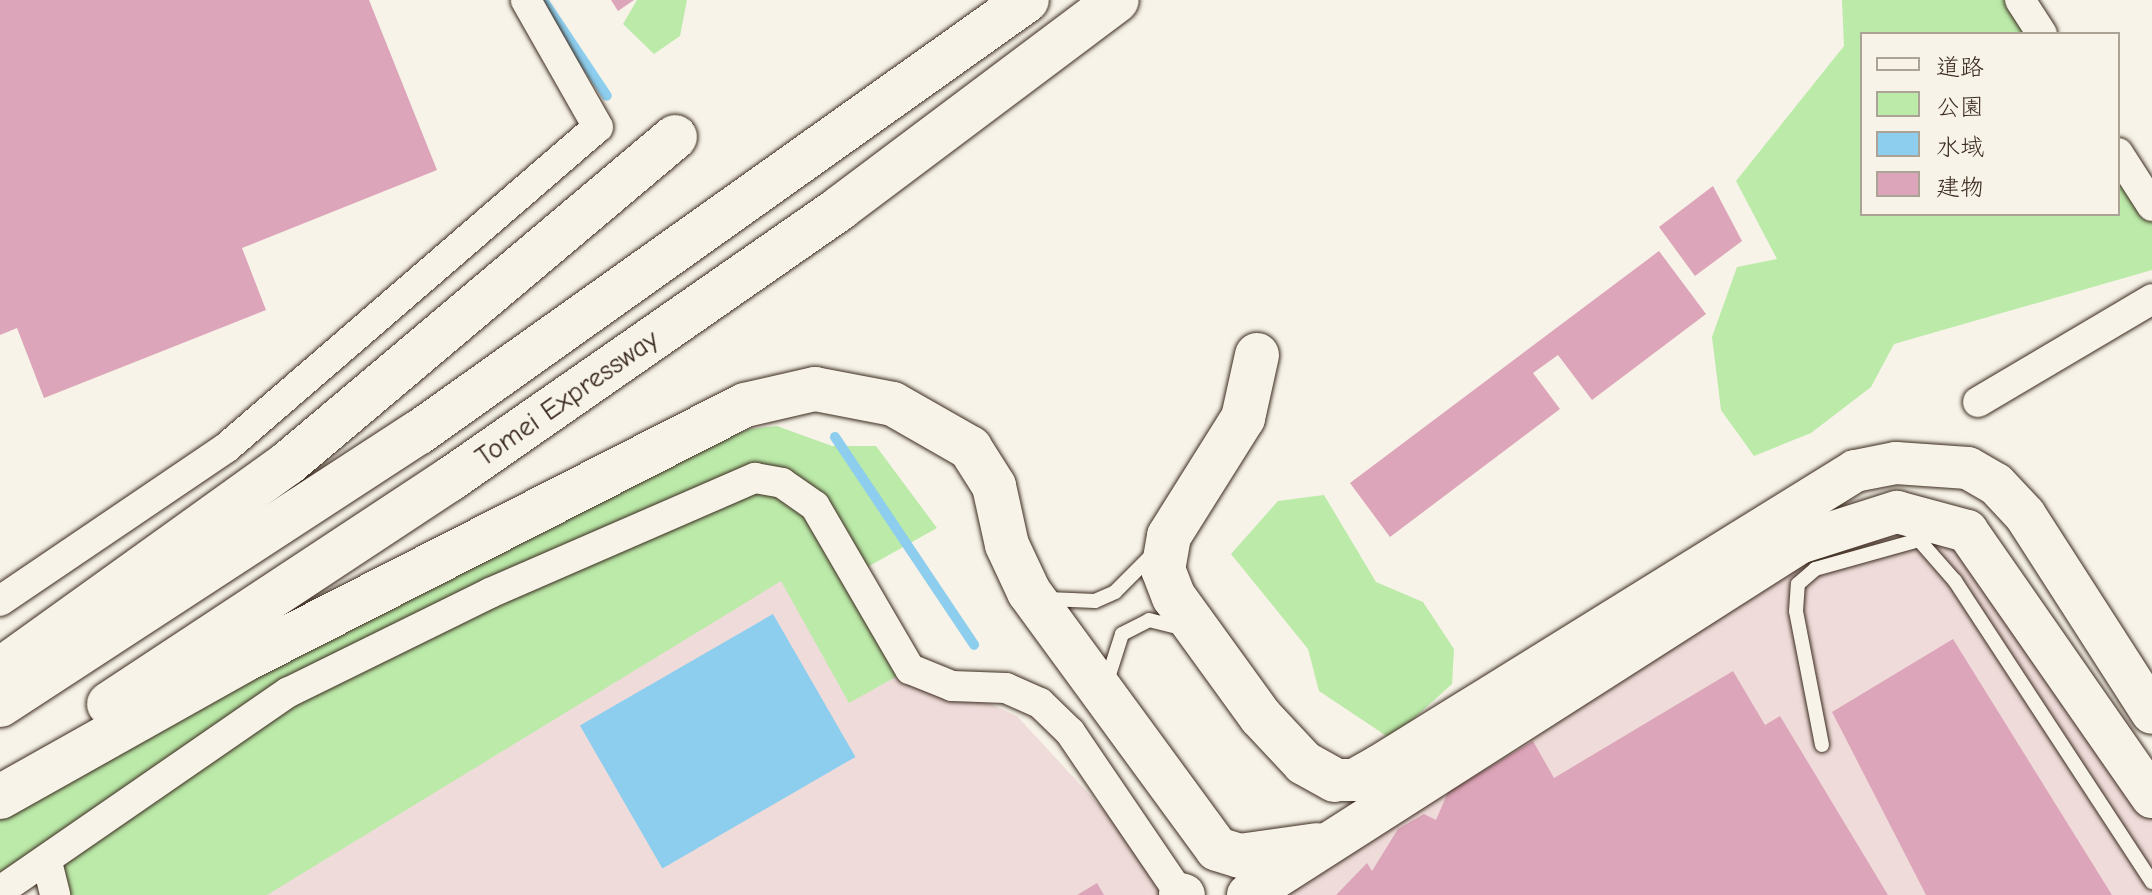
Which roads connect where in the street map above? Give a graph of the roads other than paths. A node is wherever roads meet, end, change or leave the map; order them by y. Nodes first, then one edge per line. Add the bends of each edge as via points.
1 (526, 0) edge
2 (1027, 0) edge
3 (1117, 0) edge
4 (2020, 0) edge
5 (2041, 32) edge
6 (675, 137) dead end
7 (2120, 156) edge
8 (2152, 206) edge
9 (2152, 299) edge
10 (1257, 355) dead end
11 (1978, 402) dead end
12 (1169, 536) junction
13 (1029, 592) junction
14 (0, 601) edge
15 (1209, 648) junction
16 (0, 670) edge
17 (0, 705) edge
18 (1109, 705) junction
19 (2152, 713) edge
20 (1822, 745) dead end
21 (0, 772) edge
22 (1335, 780) joint
23 (0, 797) edge
24 (2152, 797) edge
25 (1317, 845) junction
26 (47, 862) junction
27 (2152, 882) edge
28 (0, 891) edge
29 (1182, 894) edge
30 (55, 895) edge
31 (1248, 895) edge

1 - 14 street via 598,127 226,448
2 - 17 highway, Tomei Expressway via 418,433
3 - 21 highway, Tomei Expressway via 840,208 462,471
4 - 5 street
6 - 16 highway via 288,463
7 - 8 street
9 - 11 street
10 - 12 highway via 1243,418
12 - 13 lane via 1115,592 1095,601 1059,602
12 - 15 highway via 1163,554 1167,583
13 - 18 highway
13 - 23 highway via 1007,545 994,486 970,448 893,404 815,389 731,412 244,660
15 - 18 lane via 1168,622 1135,625 1107,664
15 - 22 highway via 1285,745
18 - 25 highway via 1217,849 1240,856
19 - 22 street via 2025,515 1996,484 1968,468 1896,463 1855,471 1379,766 1354,780
20 - 27 lane via 1796,611 1798,584 1815,569 1919,540 1955,581
24 - 25 street via 1967,531 1897,512 1799,543
25 - 31 street
26 - 28 street
26 - 29 street via 289,692 490,593 755,478 782,483 815,506 910,669 952,686 1006,688 1040,703 1070,732
26 - 30 street

